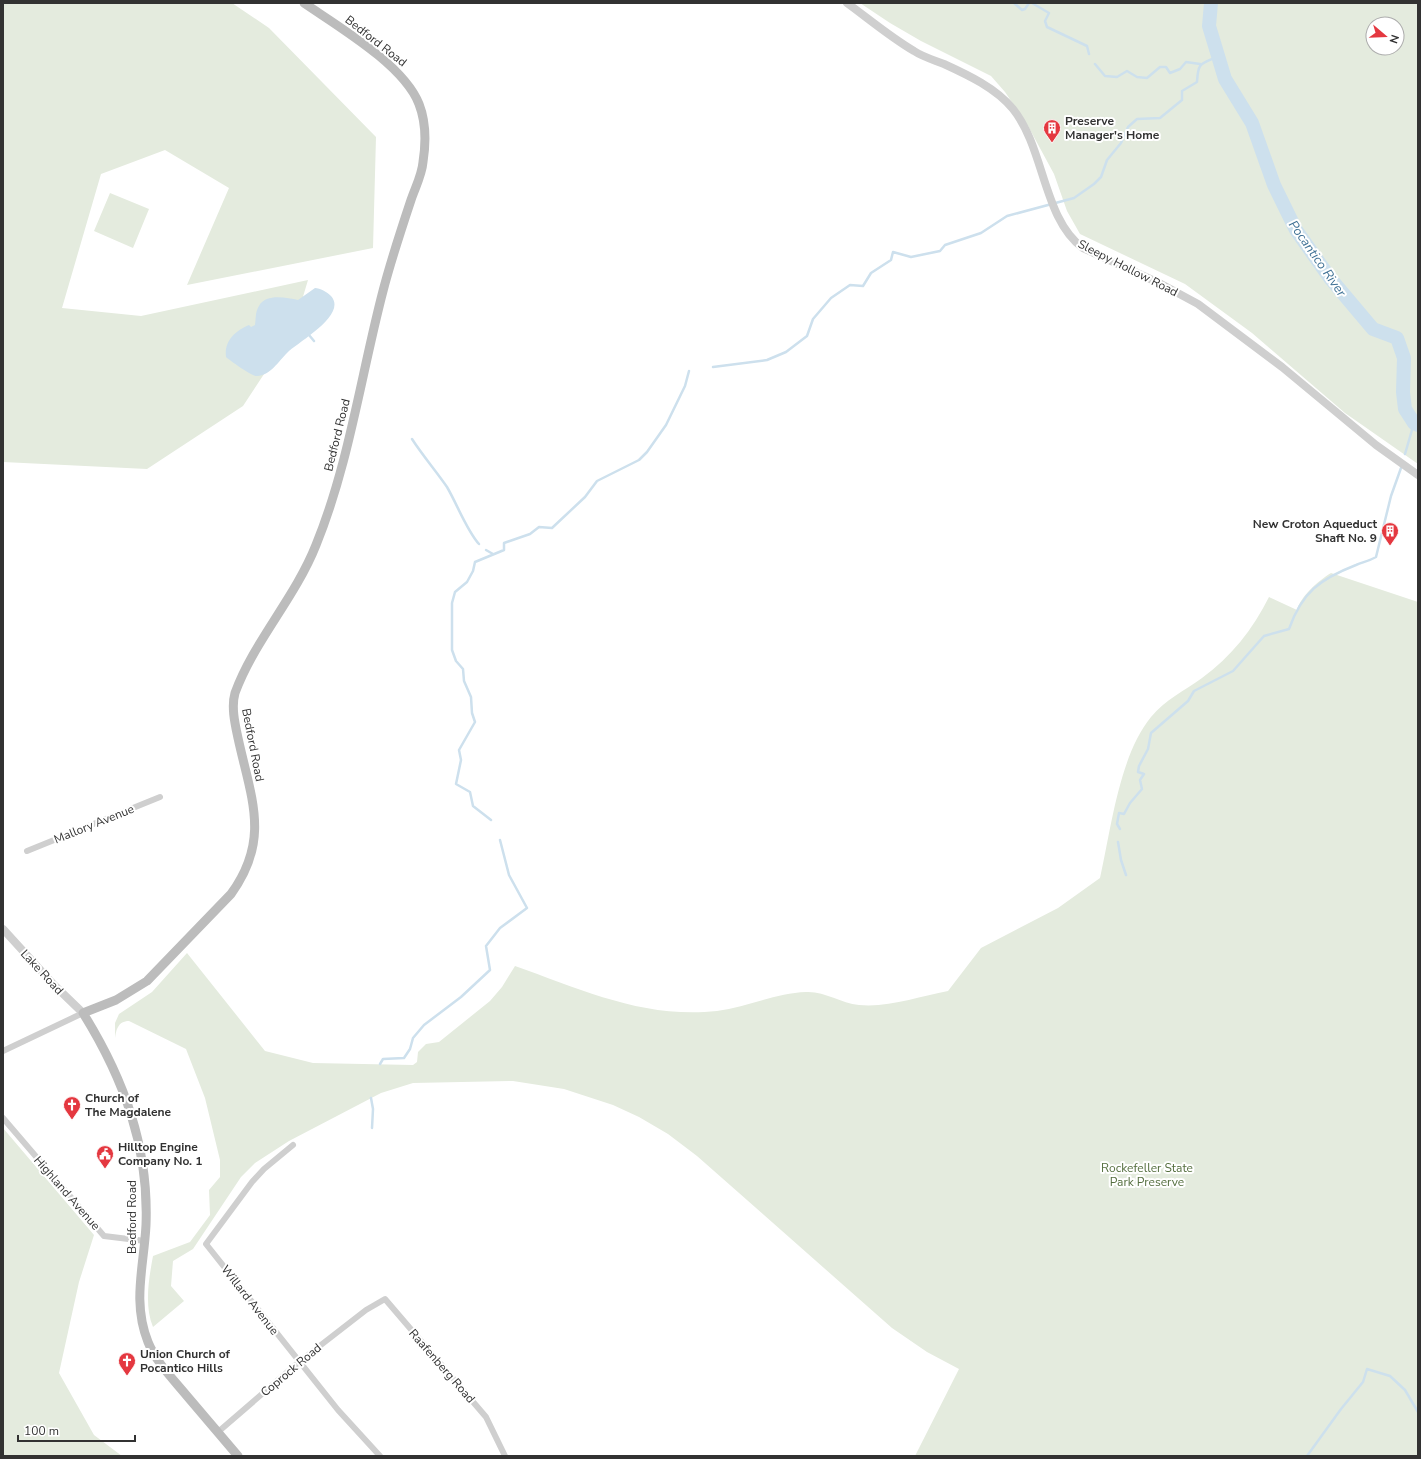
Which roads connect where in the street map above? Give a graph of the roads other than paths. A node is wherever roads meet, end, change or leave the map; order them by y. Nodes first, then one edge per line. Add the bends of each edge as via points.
1 (304, 3) edge
2 (847, 3) edge
3 (1418, 475) edge
4 (160, 798) dead end
5 (27, 851) dead end
6 (3, 929) edge
7 (83, 1013) junction
8 (3, 1051) edge
9 (3, 1118) edge
10 (293, 1145) dead end
11 (145, 1241) junction
12 (366, 1310) joint
13 (299, 1362) junction
14 (218, 1432) junction
15 (238, 1456) edge
16 (380, 1456) edge
17 (504, 1456) edge

1 - 7 main road, Bedford Road via 394,68 412,90 424,123 423,166 390,263 335,492 317,545 292,595 247,666 234,696 234,720 255,814 254,846 245,874 231,894 146,981 116,1000
2 - 3 street, Sleepy Hollow Road via 915,52 979,82 1005,100 1014,110 1032,142 1054,206 1065,230 1075,242 1198,304
4 - 5 street, Mallory Avenue
6 - 7 street, Lake Road
7 - 8 street
7 - 11 main road, Bedford Road via 114,1066 137,1131 146,1200
9 - 11 street, Highland Avenue via 104,1236
10 - 13 street, Willard Avenue via 256,1177 206,1244
11 - 14 main road, Bedford Road via 139,1292 140,1309 148,1342 168,1374
12 - 13 street, Coprock Road
12 - 17 street, Raafenberg Road via 385,1300 390,1304 486,1417
13 - 14 street, Coprock Road
13 - 16 street, Willard Avenue
14 - 15 main road, Bedford Road

